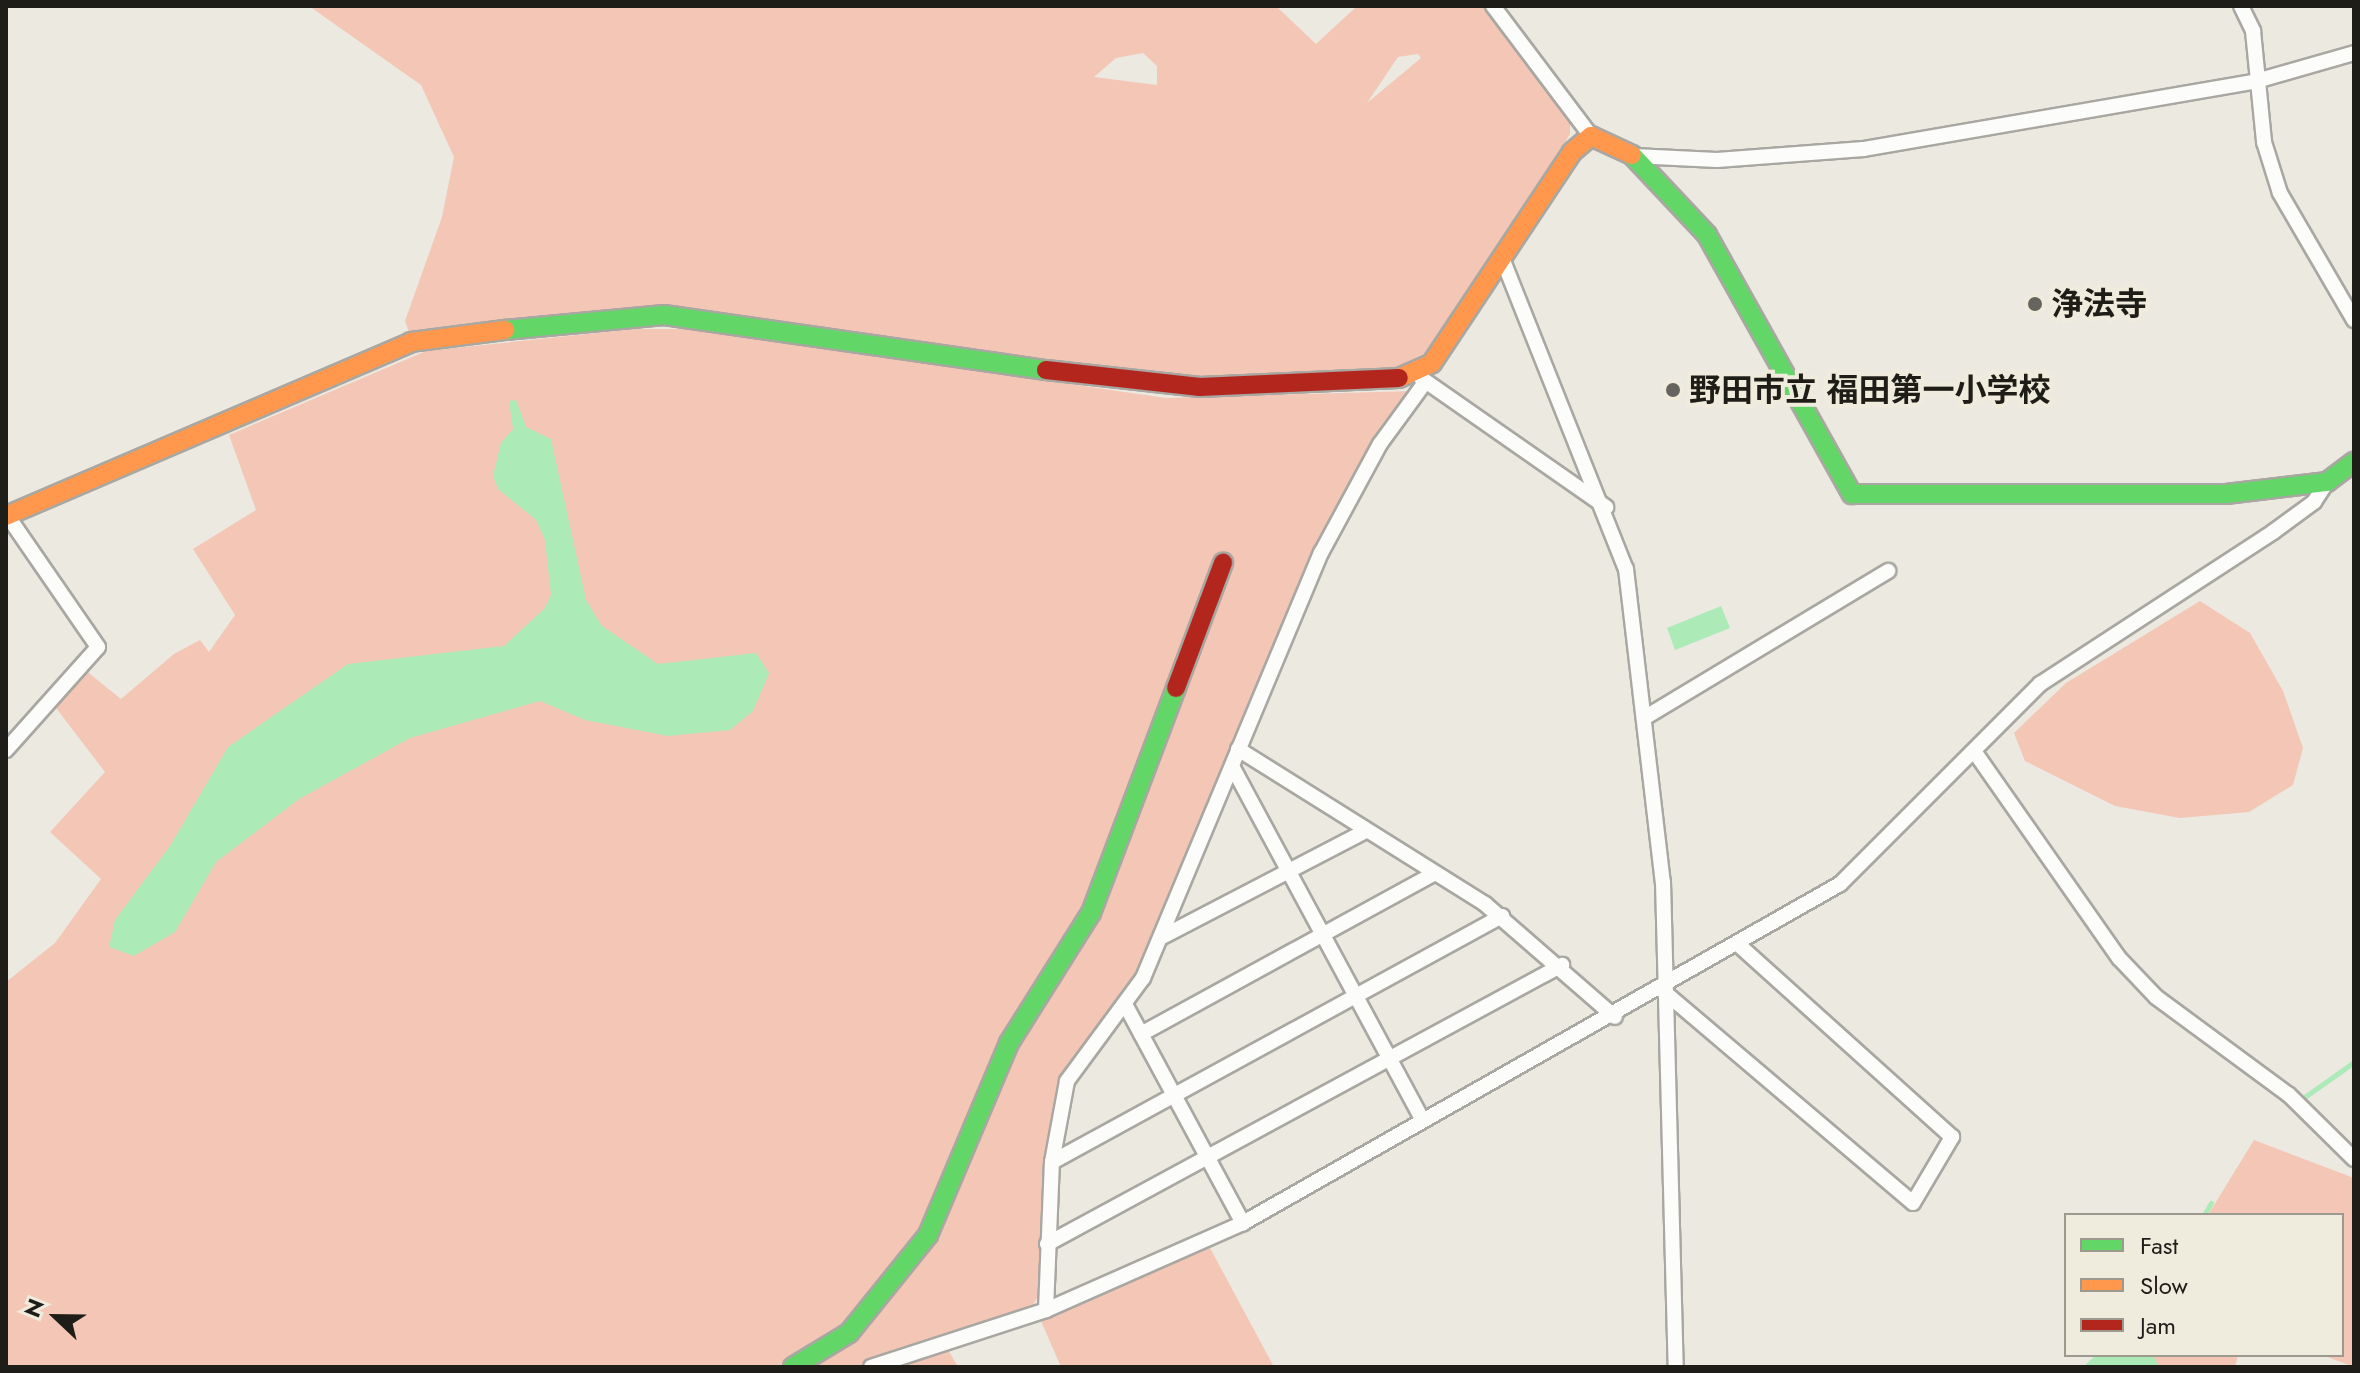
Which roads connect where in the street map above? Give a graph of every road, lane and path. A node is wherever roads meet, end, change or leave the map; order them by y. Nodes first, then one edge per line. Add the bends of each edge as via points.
1 (1493, 6) edge
2 (2241, 6) edge
3 (2354, 53) edge
4 (2256, 81) junction
5 (1591, 136) junction
6 (1634, 156) junction
7 (1502, 258) junction
8 (2354, 320) edge
9 (1421, 379) junction
10 (2354, 462) edge
11 (2327, 482) junction
12 (1606, 507) junction
13 (6, 516) edge
14 (1223, 563) dead end
15 (1888, 571) dead end
16 (1646, 717) junction
17 (1238, 749) junction
18 (6, 750) edge
19 (1974, 751) junction
20 (1232, 766) junction
21 (1364, 832) junction
22 (1292, 871) junction
23 (1432, 875) junction
24 (1502, 916) junction
25 (1325, 933) junction
26 (1162, 937) junction
27 (1738, 944) junction
28 (1562, 965) junction
29 (1662, 990) junction
30 (1358, 997) junction
31 (1126, 1006) junction
32 (1615, 1017) junction
33 (1141, 1034) junction
34 (1391, 1059) junction
35 (1174, 1096) junction
36 (1423, 1120) junction
37 (1206, 1158) junction
38 (2354, 1159) edge
39 (1052, 1162) junction
40 (1243, 1223) junction
41 (1047, 1244) junction
42 (1046, 1310) junction
43 (793, 1367) edge
44 (871, 1367) edge
45 (1676, 1367) edge

1 - 5 street
2 - 4 street via 2253,31
3 - 4 street
4 - 6 street via 1864,149 1717,160
4 - 8 street via 2280,193
5 - 6 street
5 - 7 street
6 - 11 street via 1707,235 1852,494 2226,494
7 - 9 street
7 - 12 street
9 - 12 street
9 - 13 street via 1200,387 939,358 664,315 536,326 411,342
9 - 17 street via 1321,553
10 - 11 street
11 - 19 street via 2314,502 2235,559 2040,684
12 - 16 street via 1626,569
13 - 18 street via 98,647
14 - 43 street via 1091,913 1009,1043 928,1235 849,1333
15 - 16 street via 1757,657
16 - 29 street via 1663,882
17 - 20 street
17 - 21 street
19 - 27 street via 1840,884
19 - 38 street via 2119,958 2156,997 2289,1095
20 - 22 street
20 - 26 street
21 - 22 street
21 - 23 street
22 - 25 street
22 - 26 street
23 - 24 street
23 - 25 street
24 - 28 street
24 - 30 street
25 - 30 street
25 - 33 street
26 - 31 street
27 - 29 street
27 - 29 street via 1952,1137 1913,1203
28 - 32 street
28 - 34 street
29 - 32 street
29 - 45 street
30 - 34 street
30 - 35 street
31 - 33 street
31 - 39 street via 1067,1081
32 - 36 street
33 - 35 street
34 - 36 street
34 - 37 street
35 - 37 street
35 - 39 street
36 - 40 street
37 - 40 street
37 - 41 street
39 - 41 street
40 - 42 street
41 - 42 street
42 - 44 street

